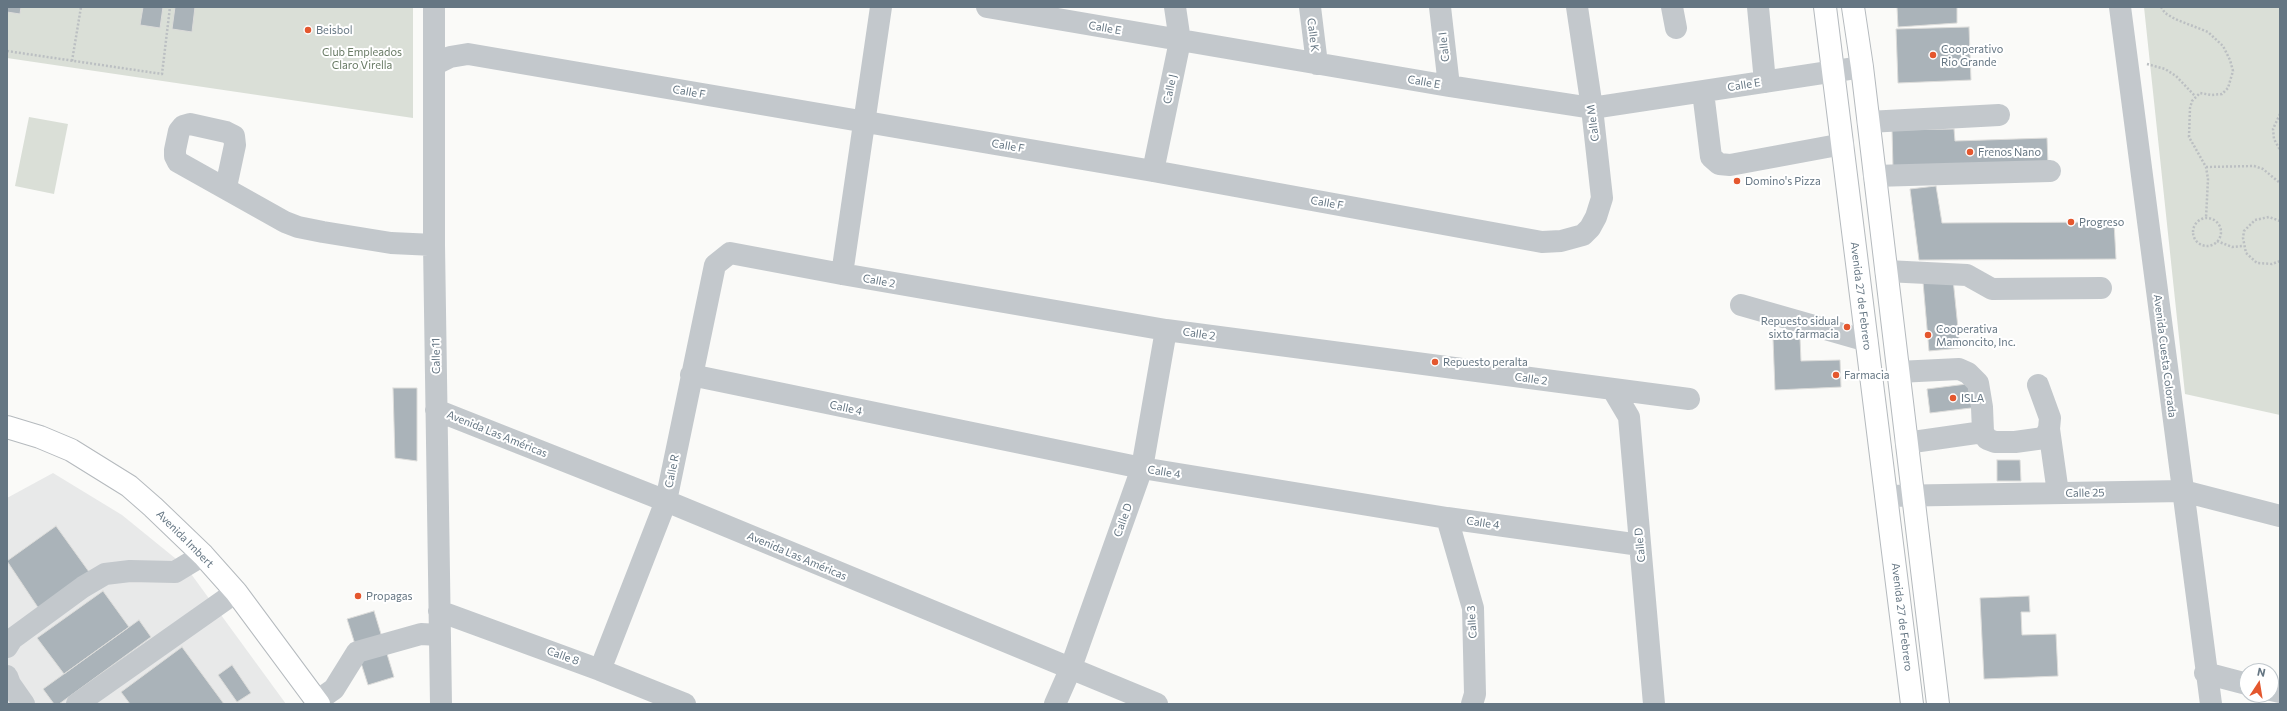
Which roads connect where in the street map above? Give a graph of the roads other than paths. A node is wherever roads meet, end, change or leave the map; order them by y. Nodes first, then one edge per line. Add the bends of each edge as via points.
1 (434, 7) edge
2 (881, 7) edge
3 (988, 7) edge
4 (1175, 7) edge
5 (1310, 7) edge
6 (1440, 7) edge
7 (1577, 7) edge
8 (1758, 7) edge
9 (1825, 7) edge
10 (1853, 7) edge
11 (2120, 7) edge
12 (1180, 41) junction
13 (1317, 64) junction
14 (434, 65) junction
15 (1862, 67) junction
16 (1834, 71) junction
17 (1765, 82) junction
18 (1449, 86) junction
19 (1703, 92) junction
20 (1592, 108) junction
21 (1999, 114) dead end
22 (865, 122) junction
23 (1868, 122) junction
24 (1842, 144) junction
25 (1153, 171) junction
26 (2050, 171) dead end
27 (1874, 176) junction
28 (226, 187) dead end
29 (1583, 235) joint
30 (434, 245) junction
31 (716, 265) joint
32 (1886, 271) junction
33 (842, 274) junction
34 (2101, 288) dead end
35 (1741, 305) dead end
36 (1166, 330) junction
37 (1867, 341) junction
38 (1898, 372) junction
39 (691, 375) junction
40 (2038, 384) dead end
41 (1613, 390) junction
42 (1689, 398) dead end
43 (436, 410) junction
44 (7, 427) edge
45 (2049, 429) junction
46 (1983, 432) junction
47 (1906, 442) junction
48 (1142, 468) junction
49 (2183, 491) junction
50 (2058, 494) junction
51 (1886, 496) junction
52 (1914, 496) junction
53 (666, 501) junction
54 (2280, 516) edge
55 (1446, 518) junction
56 (1640, 545) junction
57 (203, 555) junction
58 (236, 592) junction
59 (439, 611) junction
60 (439, 635) junction
61 (7, 647) edge
62 (600, 670) junction
63 (1070, 670) junction
64 (2206, 673) junction
65 (7, 676) edge
66 (2239, 682) edge
67 (318, 702) edge
68 (24, 704) edge
69 (77, 704) edge
70 (441, 704) edge
71 (685, 704) edge
72 (1055, 704) edge
73 (1157, 704) edge
74 (1472, 704) edge
75 (1654, 704) edge
76 (1912, 704) edge
77 (1938, 704) edge
78 (2211, 704) edge

1 - 14 street, Calle 11
2 - 22 street
3 - 12 street, Calle E
4 - 12 street, Calle J
5 - 13 street, Calle K
6 - 18 street, Calle I
7 - 20 street, Calle M
8 - 17 street
9 - 16 main road, Avenida 27 de Febrero
10 - 15 main road
11 - 49 street, Avenida Cuesta Colorada
12 - 13 street, Calle E
12 - 25 street, Calle J
13 - 18 street, Calle E
14 - 22 street, Calle F via 450,57 468,54
14 - 30 street, Calle 11
15 - 16 street, Calle E
15 - 23 main road
16 - 17 street, Calle E
16 - 24 main road, Avenida 27 de Febrero
17 - 19 street, Calle E
18 - 20 street, Calle E
19 - 20 street, Calle E
19 - 24 street via 1711,157 1719,164 1730,165
20 - 29 street, Calle M via 1602,198 1596,217
21 - 23 street
22 - 25 street, Calle F
22 - 33 street
23 - 27 main road
24 - 37 main road, Avenida 27 de Febrero
25 - 29 street, Calle F via 1542,242 1573,239
26 - 27 street
27 - 32 main road
28 - 30 street via 298,228 391,243
30 - 43 street, Calle 11
31 - 33 street, Calle 2 via 730,252
31 - 39 street, Calle R
32 - 34 street via 1967,275 1992,289
32 - 38 main road
33 - 36 street, Calle 2
35 - 37 street
36 - 41 street, Calle 2
36 - 48 street, Calle D
37 - 51 main road, Avenida 27 de Febrero
38 - 46 street via 1960,369 1968,372 1978,383
38 - 47 main road
39 - 48 street, Calle 4
39 - 53 street, Calle R
40 - 45 street via 2050,418
41 - 42 street, Calle 2
41 - 56 street, Calle D via 1629,417
43 - 53 street, Avenida Las Américas
43 - 59 street, Calle 11
44 - 57 main road, Avenida Imbert via 71,450 129,486
45 - 46 street via 2044,438 2015,442 1995,442 1986,439
45 - 50 street
46 - 47 street
47 - 52 main road
48 - 55 street, Calle 4
48 - 63 street, Calle D
49 - 50 street, Calle 25
49 - 54 street, Calle 25
49 - 64 street, Avenida Cuesta Colorada
50 - 52 street, Calle 25
51 - 52 street, Calle 25
51 - 76 main road, Avenida 27 de Febrero
52 - 77 main road
53 - 62 street, Calle R
53 - 63 street, Avenida Las Américas
55 - 56 street, Calle 4
55 - 74 street, Calle 3 via 1473,608
56 - 75 street, Calle D
57 - 58 main road, Avenida Imbert
57 - 61 street via 175,572 130,571 105,574 12,639
58 - 67 main road, Avenida Imbert
58 - 69 street
59 - 60 street, Calle 11
59 - 62 street, Calle 8
60 - 67 street via 420,634 357,652 334,689
60 - 70 street, Calle 11
62 - 71 street, Calle 8
63 - 72 street, Calle D
63 - 73 street, Avenida Las Américas
64 - 66 street
64 - 78 street, Avenida Cuesta Colorada
65 - 68 street

